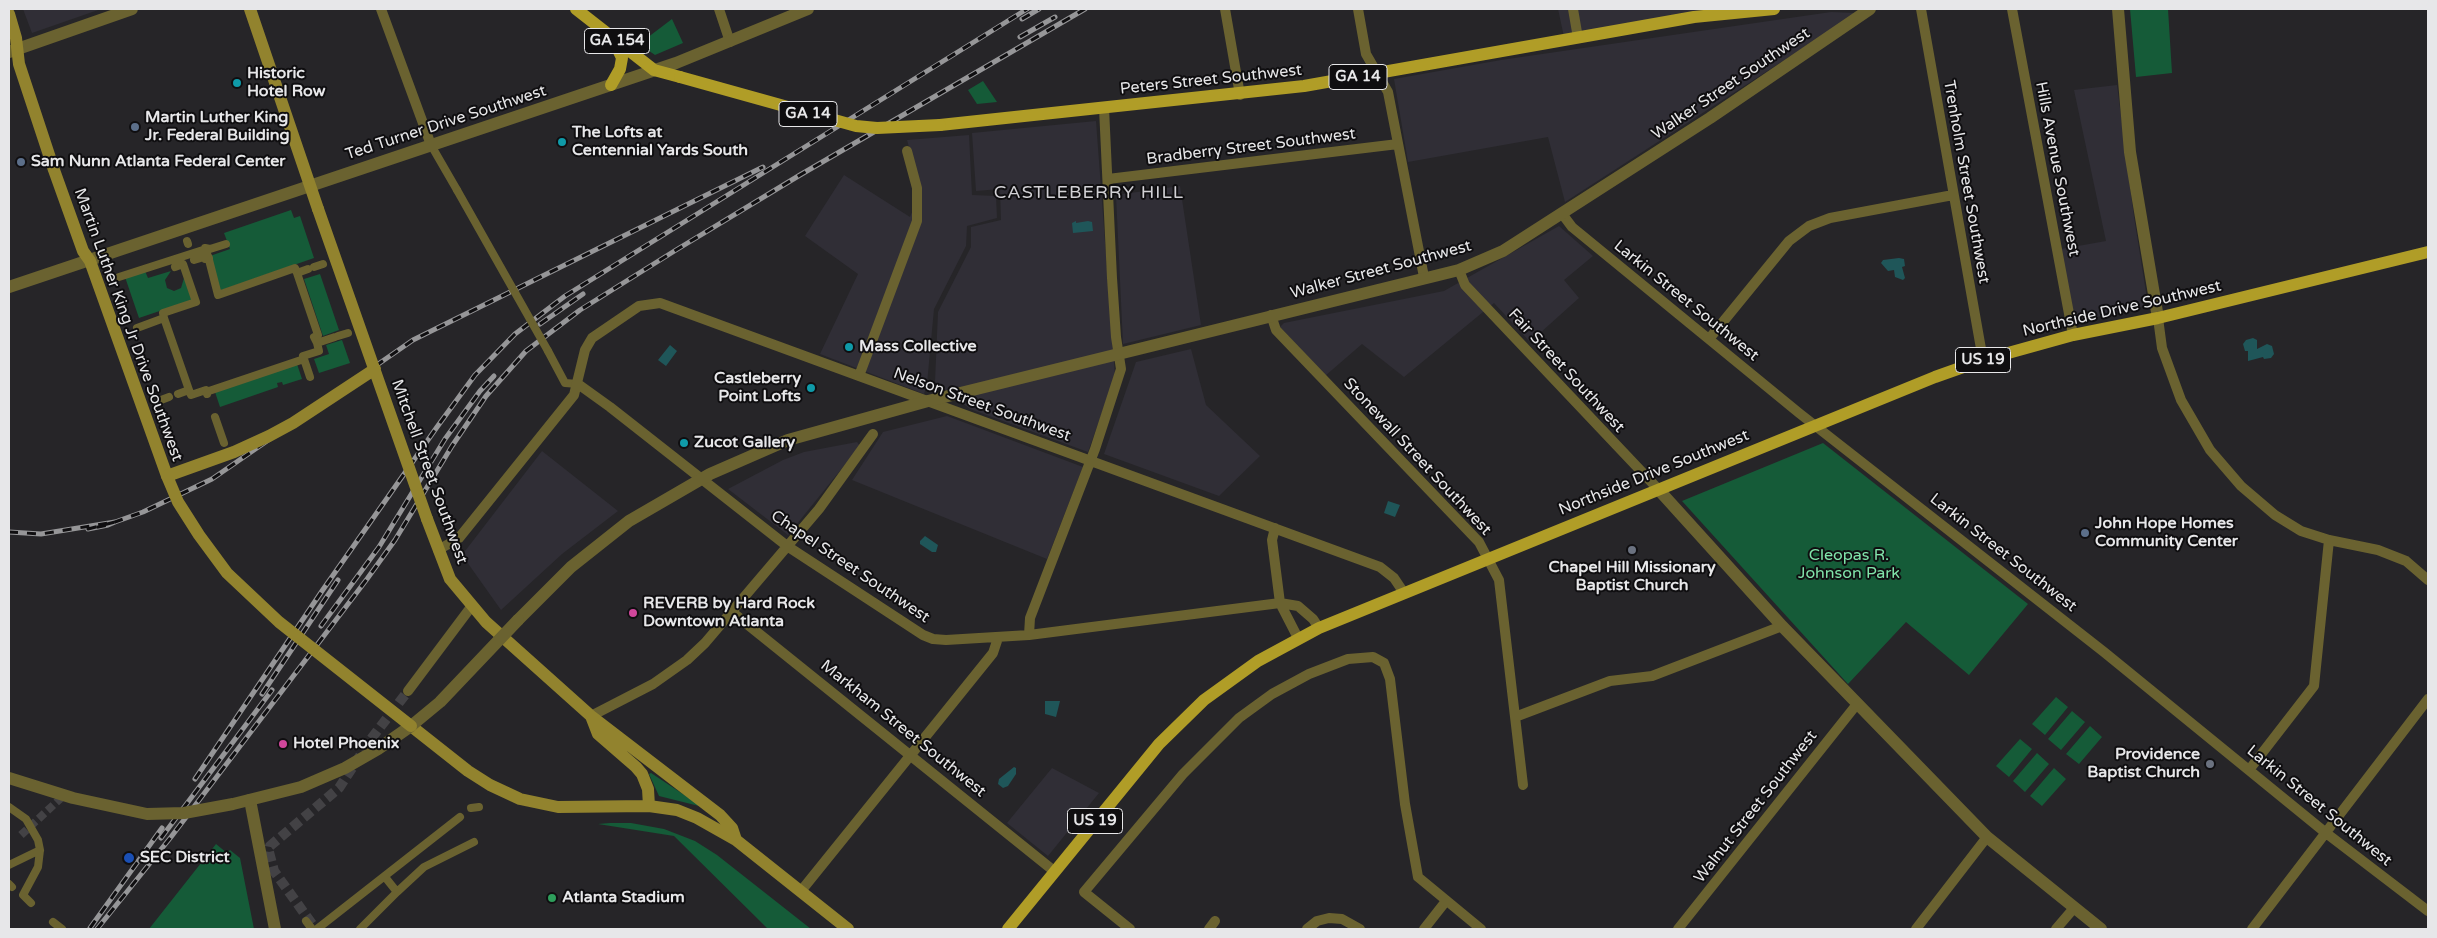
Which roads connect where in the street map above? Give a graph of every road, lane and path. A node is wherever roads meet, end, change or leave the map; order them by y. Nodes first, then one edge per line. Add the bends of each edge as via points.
1 (132, 9) edge
2 (250, 9) edge
3 (382, 9) edge
4 (576, 9) edge
5 (719, 9) edge
6 (808, 9) edge
7 (1225, 9) edge
8 (1358, 9) edge
9 (1573, 9) edge
10 (1774, 9) edge
11 (1870, 9) edge
12 (1921, 9) edge
13 (2012, 9) edge
14 (2118, 9) edge
15 (9, 14) edge
16 (609, 35) junction
17 (1578, 38) junction
18 (730, 42) junction
19 (13, 51) edge
20 (654, 70) junction
21 (1377, 74) junction
22 (611, 85) junction
23 (1240, 95) junction
24 (1104, 108) junction
25 (1398, 144) junction
26 (431, 145) junction
27 (907, 151) dead end
28 (1108, 179) junction
29 (310, 185) junction
30 (1953, 196) junction
31 (1563, 215) junction
32 (226, 244) dead end
33 (2428, 252) edge
34 (207, 253) junction
35 (90, 261) junction
36 (180, 262) junction
37 (323, 264) dead end
38 (145, 268) junction
39 (1459, 270) junction
40 (297, 273) junction
41 (148, 276) dead end
42 (119, 277) dead end
43 (1424, 277) junction
44 (9, 288) edge
45 (1271, 315) junction
46 (164, 318) junction
47 (2158, 318) junction
48 (136, 328) dead end
49 (348, 333) dead end
50 (2074, 335) junction
51 (1709, 339) junction
52 (317, 343) junction
53 (1120, 353) junction
54 (304, 358) junction
55 (1983, 360) junction
56 (374, 369) junction
57 (859, 376) junction
58 (310, 377) dead end
59 (578, 384) junction
60 (189, 390) junction
61 (178, 394) dead end
62 (928, 401) junction
63 (215, 417) dead end
64 (1816, 425) junction
65 (873, 434) dead end
66 (224, 443) dead end
67 (1091, 460) junction
68 (167, 476) junction
69 (702, 478) junction
70 (1658, 490) junction
71 (1275, 528) junction
72 (2329, 540) junction
73 (787, 546) junction
74 (438, 550) junction
75 (1488, 559) junction
76 (2406, 561) junction
77 (2428, 571) edge
78 (2428, 580) edge
79 (1404, 593) junction
80 (1280, 602) junction
81 (472, 607) junction
82 (732, 612) junction
83 (1782, 626) junction
84 (1319, 628) junction
85 (1029, 635) junction
86 (998, 638) junction
87 (1298, 638) junction
88 (408, 690) tunnel mouth
89 (2428, 699) edge
90 (1857, 704) junction
91 (591, 716) junction
92 (1515, 717) junction
93 (411, 726) junction
94 (912, 754) junction
95 (2249, 770) junction
96 (9, 778) edge
97 (1523, 785) dead end
98 (250, 800) junction
99 (648, 806) junction
100 (9, 807) edge
101 (460, 817) dead end
102 (2326, 833) junction
103 (1987, 837) junction
104 (736, 840) junction
105 (474, 842) dead end
106 (40, 850) junction
107 (9, 865) edge
108 (1054, 871) junction
109 (385, 877) junction
110 (397, 892) junction
111 (801, 892) junction
112 (1446, 901) junction
113 (31, 902) dead end
114 (2074, 908) junction
115 (2428, 911) edge
116 (306, 921) dead end
117 (53, 922) dead end
118 (62, 929) edge
119 (275, 929) edge
120 (312, 929) edge
121 (317, 929) edge
122 (360, 929) edge
123 (848, 929) edge
124 (1008, 929) edge
125 (1130, 929) edge
126 (1307, 929) edge
127 (1360, 929) edge
128 (1424, 929) edge
129 (1481, 929) edge
130 (1678, 929) edge
131 (1916, 929) edge
132 (2056, 929) edge
133 (2102, 929) edge
134 (2252, 929) edge

1 - 19 street
2 - 29 main road, Mitchell Street Southwest
3 - 26 street
4 - 16 main road, GA 154
5 - 18 street
6 - 18 street, Ted Turner Drive Southwest
7 - 23 street
8 - 21 street via 1366,54
9 - 17 street
10 - 17 main road, Peters Street Southwest / GA 14 via 1694,17
11 - 31 street, Walker Street Southwest
12 - 30 street, Trenholm Street Southwest
13 - 50 street, Hills Avenue Southwest
14 - 47 street via 2130,152
15 - 19 main road, Martin Luther King Jr Drive Southwest via 16,38
16 - 20 main road, GA 154
16 - 22 main road via 622,58
17 - 21 main road, Peters Street Southwest / GA 14
18 - 20 street, Ted Turner Drive Southwest
19 - 35 main road, Martin Luther King Jr Drive Southwest via 80,242
20 - 22 street, Ted Turner Drive Southwest
20 - 24 main road, Peters Street Southwest / GA 14, bridge via 856,126 877,128 940,125
21 - 23 main road, Peters Street Southwest / GA 14
21 - 25 street via 1388,92
22 - 26 street, Ted Turner Drive Southwest
23 - 24 main road, Peters Street Southwest / GA 14
24 - 28 street
25 - 28 street, Bradberry Street Southwest
25 - 43 street
26 - 29 street, Ted Turner Drive Southwest
26 - 59 street, bridge via 565,383
27 - 57 street via 916,188 917,221
28 - 53 street via 1114,308
29 - 35 street, Ted Turner Drive Southwest
29 - 56 main road, Mitchell Street Southwest, bridge
30 - 51 street via 1830,218 1809,226 1789,241
30 - 55 street, Trenholm Street Southwest
31 - 39 street, Walker Street Southwest via 1503,251
31 - 51 street, Larkin Street Southwest via 1572,227
32 - 34 street
33 - 47 main road, Northside Drive Southwest / US 19
34 - 36 street via 191,254
34 - 40 street via 218,294 296,268
35 - 44 street, Ted Turner Drive Southwest
35 - 68 main road, Martin Luther King Jr Drive Southwest
36 - 38 street
36 - 46 street via 196,302 163,313
37 - 40 street
38 - 41 street
38 - 42 street
39 - 43 street, Walker Street Southwest
39 - 70 street, Fair Street Southwest via 1465,285
40 - 52 street via 318,335 314,337
43 - 45 street, Walker Street Southwest
45 - 53 street, Walker Street Southwest
45 - 75 street, Stonewall Street Southwest via 1276,330 1479,542
46 - 48 street
46 - 60 street
47 - 50 main road, Northside Drive Southwest / US 19
47 - 72 street via 2162,348 2181,400 2210,450 2241,486 2275,515 2301,531
49 - 52 street
50 - 55 main road, Northside Drive Southwest / US 19
51 - 64 street, Larkin Street Southwest
52 - 54 street via 319,351
53 - 62 street, Walker Street Southwest
53 - 67 street via 1118,384
54 - 58 street
54 - 60 street via 207,393 206,390 191,395
55 - 64 main road, Northside Drive Southwest / US 19
56 - 68 main road, bridge via 269,436
56 - 74 main road, Mitchell Street Southwest, bridge
57 - 59 street, Nelson Street Southwest via 660,303 650,303 639,306 592,338 585,350
57 - 62 street, Nelson Street Southwest
59 - 69 street, Chapel Street Southwest
59 - 74 street via 574,395 466,531
60 - 61 street
62 - 67 street, Nelson Street Southwest
62 - 69 street, Walker Street Southwest via 788,440
63 - 66 street
64 - 70 main road, Northside Drive Southwest / US 19
64 - 95 street, Larkin Street Southwest
65 - 73 street
67 - 71 street, Nelson Street Southwest
67 - 85 street via 1030,618
68 - 93 main road, Martin Luther King Jr Drive Southwest, bridge via 178,502 199,535 233,578 279,622
69 - 73 street, Chapel Street Southwest
69 - 93 street, Walker Street Southwest, bridge via 629,521 571,567 440,702
70 - 75 main road, Northside Drive Southwest / US 19
70 - 83 street
71 - 79 street, Nelson Street Southwest via 1380,568 1394,578
71 - 80 street via 1272,540
72 - 76 street via 2378,550
72 - 95 street via 2314,686
73 - 82 street
73 - 86 street, Chapel Street Southwest via 923,635 940,640
74 - 81 main road, Mitchell Street Southwest via 450,579
75 - 79 main road, Northside Drive Southwest / US 19
75 - 92 street, Stonewall Street Southwest via 1499,580
76 - 77 street
76 - 78 street
79 - 84 main road, Northside Drive Southwest / US 19
80 - 84 street, Chapel Street Southwest via 1298,606
80 - 85 street, Chapel Street Southwest
80 - 87 street
81 - 88 street
81 - 91 main road, Mitchell Street Southwest via 514,649
82 - 91 street via 705,643 679,665 652,684
82 - 94 street, Markham Street Southwest
83 - 90 street
83 - 92 street via 1652,676 1610,681
84 - 87 main road, Northside Drive Southwest / US 19
85 - 86 street, Chapel Street Southwest
86 - 94 street via 994,653
87 - 108 main road, Northside Drive Southwest / US 19 via 1258,661 1204,700 1159,744
89 - 102 street
90 - 103 street
90 - 130 street, Walnut Street Southwest
91 - 99 main road via 598,734 642,774 648,789
91 - 104 main road, Mitchell Street Southwest via 720,815 732,828
92 - 97 street, Stonewall Street Southwest
93 - 98 street, Walker Street Southwest, bridge via 345,768 301,787
93 - 99 main road, Martin Luther King Jr Drive Southwest via 468,771 520,799 558,807
94 - 108 street, Markham Street Southwest
94 - 111 street
95 - 102 street, Larkin Street Southwest
96 - 98 street, Walker Street Southwest, bridge via 72,798 147,814 184,813
98 - 119 street
99 - 104 main road via 685,813
100 - 106 street via 26,819 34,830
101 - 109 street
102 - 115 street, Larkin Street Southwest
102 - 134 street
103 - 114 street
103 - 131 street
104 - 111 main road
105 - 110 street via 424,867
106 - 107 street
106 - 113 street via 38,867 23,895
108 - 124 main road, Northside Drive Southwest / US 19
109 - 110 street
109 - 121 street
110 - 122 street
111 - 123 main road
112 - 125 street via 1418,877 1415,868 1390,679 1384,663 1373,657 1348,658 1272,694 1239,718 1183,774 1084,892
112 - 128 street
112 - 129 street
114 - 132 street
114 - 133 street
116 - 120 street
117 - 118 street
126 - 127 street via 1317,921 1329,918 1342,919

